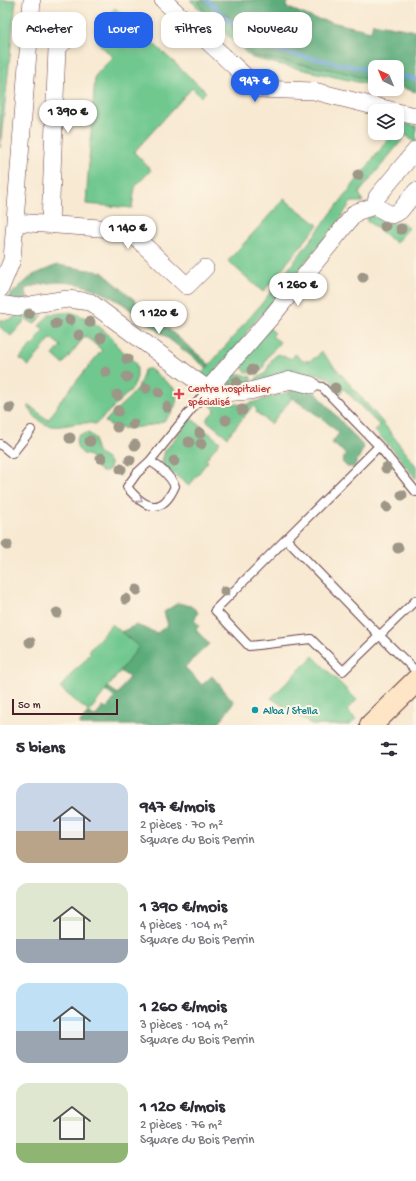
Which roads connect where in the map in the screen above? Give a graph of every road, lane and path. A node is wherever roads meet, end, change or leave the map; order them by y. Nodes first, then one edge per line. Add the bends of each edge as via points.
1 (32, 0) edge
2 (163, 0) edge
3 (57, 48) edge
4 (368, 104) edge
5 (404, 113) edge
6 (416, 116) edge
7 (416, 150) edge
8 (416, 191) edge
9 (375, 206) junction
10 (15, 222) junction
11 (50, 224) junction
12 (205, 268) dead end
13 (0, 289) edge
14 (0, 304) edge
15 (311, 385) joint
16 (208, 389) junction
17 (31, 430) dead end
18 (0, 444) edge
19 (379, 446) junction
20 (150, 461) junction
21 (416, 492) edge
22 (286, 539) junction
23 (416, 600) edge
24 (380, 636) junction
25 (416, 671) edge
26 (416, 681) edge
27 (371, 725) edge

1 - 10 street
2 - 4 street via 259,89 314,91
3 - 11 street
5 - 6 street
7 - 9 street via 377,197
8 - 9 street via 400,211 392,215
9 - 16 street via 356,212 272,316
10 - 11 street
10 - 13 street via 12,260
11 - 12 street via 128,230 187,286
14 - 16 street via 18,307 68,300 90,302
15 - 16 street via 291,380 250,391 222,393
15 - 19 lane via 322,387
16 - 20 lane
17 - 18 lane via 12,454
19 - 21 lane
19 - 22 lane
20 -> 20 lane via 127,486 139,499 153,507 171,496 175,486 171,478
22 - 24 lane
22 - 24 lane via 215,610 249,646 311,639 343,671
23 - 24 lane
24 - 25 lane
26 - 27 main road

